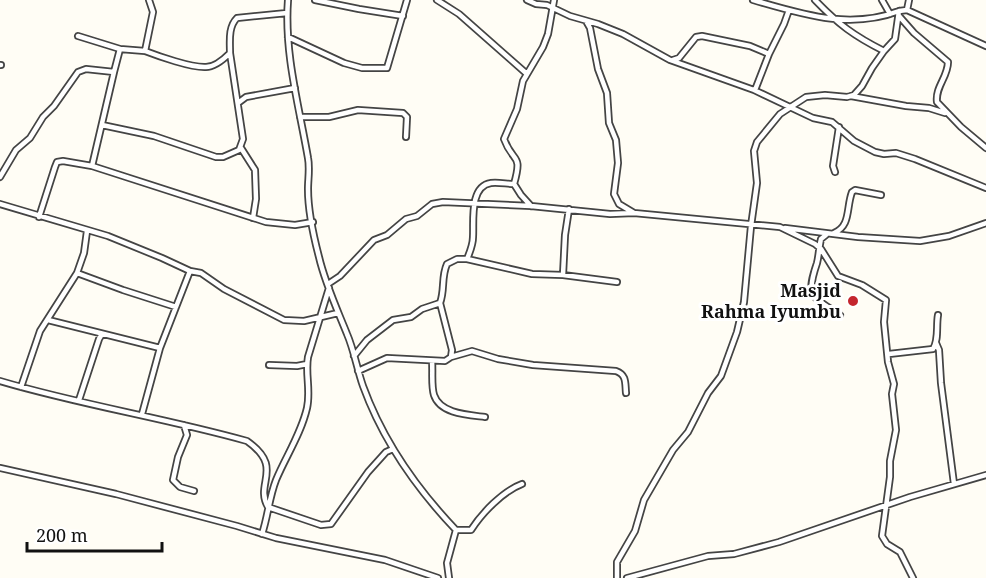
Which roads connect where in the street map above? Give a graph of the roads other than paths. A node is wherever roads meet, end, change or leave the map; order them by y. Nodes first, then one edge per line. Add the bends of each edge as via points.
1 (149, 0) edge
2 (288, 0) edge
3 (315, 0) edge
4 (407, 0) edge
5 (437, 0) edge
6 (527, 0) edge
7 (555, 0) edge
8 (753, 0) edge
9 (815, 0) edge
10 (882, 0) edge
11 (909, 0) edge
12 (552, 8) junction
13 (789, 10) junction
14 (908, 10) junction
15 (899, 13) junction
16 (287, 14) junction
17 (890, 14) junction
18 (403, 16) junction
19 (835, 19) junction
20 (586, 21) junction
21 (78, 36) dead end
22 (288, 37) junction
23 (986, 46) edge
24 (120, 49) junction
25 (145, 51) junction
26 (884, 51) junction
27 (230, 52) junction
28 (768, 54) junction
29 (670, 60) junction
30 (114, 72) junction
31 (527, 74) junction
32 (295, 88) junction
33 (755, 90) junction
34 (851, 96) junction
35 (238, 103) junction
36 (790, 107) junction
37 (950, 116) junction
38 (300, 117) junction
39 (102, 124) junction
40 (839, 127) junction
41 (406, 137) dead end
42 (240, 148) junction
43 (986, 148) edge
44 (92, 166) junction
45 (835, 172) dead end
46 (0, 177) edge
47 (514, 184) junction
48 (986, 188) edge
49 (881, 195) dead end
50 (0, 204) edge
51 (475, 205) junction
52 (531, 206) junction
53 (569, 209) junction
54 (634, 213) junction
55 (39, 217) junction
56 (253, 218) junction
57 (313, 222) junction
58 (986, 223) edge
59 (751, 226) junction
60 (780, 227) junction
61 (87, 231) junction
62 (829, 234) junction
63 (819, 248) junction
64 (466, 260) junction
65 (190, 271) junction
66 (77, 273) junction
67 (563, 275) junction
68 (617, 282) dead end
69 (328, 286) junction
70 (440, 303) junction
71 (176, 307) junction
72 (338, 313) junction
73 (840, 315) dead end
74 (938, 315) dead end
75 (320, 318) junction
76 (48, 320) junction
77 (102, 334) junction
78 (936, 344) junction
79 (160, 348) junction
80 (889, 354) junction
81 (354, 356) junction
82 (451, 357) junction
83 (432, 361) junction
84 (269, 364) dead end
85 (307, 364) junction
86 (358, 371) junction
87 (0, 381) edge
88 (21, 387) junction
89 (626, 393) dead end
90 (80, 400) junction
91 (142, 414) junction
92 (485, 417) dead end
93 (184, 425) junction
94 (393, 449) junction
95 (0, 468) edge
96 (986, 475) edge
97 (522, 484) dead end
98 (954, 484) junction
99 (194, 491) dead end
100 (885, 506) junction
101 (268, 507) junction
102 (456, 530) junction
103 (262, 534) junction
104 (438, 578) edge
105 (449, 578) edge
106 (617, 578) edge
107 (627, 578) edge
108 (913, 578) edge

1 - 25 street via 153,12
2 - 16 street
3 - 18 street
4 - 18 street
5 - 31 street via 459,14
6 - 12 street
7 - 12 street
8 - 13 street
9 - 19 street
10 - 17 street
11 - 14 street
12 - 20 street
12 - 31 street via 548,34
13 - 19 street
13 - 28 street
14 - 15 street
14 - 23 street
15 - 17 street
15 - 26 street via 895,39
15 - 37 street via 914,33 948,62 936,97
16 - 22 street
16 - 27 street via 237,18 230,29
17 - 19 street via 854,21
18 - 22 street via 387,68 344,63
19 - 26 street
20 - 29 street via 623,34
20 - 54 street via 607,93 609,123 615,140 618,163 614,194 619,204
21 - 24 street
22 - 32 street
24 - 25 street
24 - 30 street
25 - 27 street via 207,67
26 - 34 street
27 - 35 street
28 - 29 street via 702,36 696,37 679,58
28 - 33 street
29 - 33 street
30 - 39 street
30 - 46 street via 78,72 30,138 16,150
31 - 47 street via 504,139 518,160
32 - 35 street via 246,97
32 - 38 street
33 - 36 street
34 - 36 street via 810,95
34 - 37 street via 929,108
35 - 42 street via 243,139
36 - 40 street
36 - 59 street via 771,123 754,147 758,183
37 - 43 street
38 - 41 street via 330,117 358,110 403,113 407,117
38 - 57 street via 309,161 308,192
39 - 42 street via 216,157
39 - 44 street
40 - 45 street
40 - 48 street via 875,152 915,159
42 - 56 street via 255,170
44 - 55 street via 57,162
44 - 56 street
47 - 51 street via 489,183 479,190
47 - 52 street
49 - 62 street via 852,192 843,228
50 - 55 street
51 - 52 street
51 - 64 street via 472,248
51 - 69 street via 432,204 374,240
52 - 53 street
53 - 54 street
53 - 67 street
54 - 59 street
55 - 61 street
56 - 57 street via 278,224
57 - 69 street
58 - 62 street via 920,242
59 - 60 street
59 - 106 street via 744,302 725,367 644,500 635,531 616,562
60 - 62 street
60 - 63 street
61 - 65 street
61 - 66 street
62 - 63 street via 823,236
63 - 73 street via 811,291
63 - 80 street via 838,276 886,300 884,322
64 - 67 street via 532,274
64 - 70 street via 447,264
65 - 71 street
65 - 75 street via 201,273 284,320
66 - 71 street
66 - 76 street
67 - 68 street
69 - 72 street
69 - 75 street
70 - 81 street via 411,317 393,320
70 - 82 street
71 - 79 street
72 - 75 street
72 - 81 street
74 - 78 street
75 - 85 street
76 - 77 street
76 - 88 street via 40,331
77 - 79 street
77 - 90 street
78 - 80 street via 933,349
78 - 98 street
79 - 91 street
80 - 100 street via 896,430
81 - 86 street
82 - 83 street
82 - 89 street via 472,351 533,364 616,371 625,378
83 - 86 street via 387,358
83 - 92 street via 434,393 440,404 459,414
84 - 85 street
85 - 101 street via 309,398 305,415
86 - 94 street
87 - 88 street
88 - 90 street
90 - 91 street
91 - 93 street
93 - 99 street via 187,435 174,480 180,487
93 - 101 street via 247,441 258,449 268,471 264,496
94 - 101 street via 368,472 331,524 321,525
94 - 102 street via 419,488
95 - 103 street via 125,496
96 - 98 street
97 - 102 street via 497,502 471,530
98 - 100 street
100 - 107 street via 779,542
100 - 108 street via 883,539 900,552
101 - 103 street
102 - 105 street via 447,563
103 - 104 street via 385,560

